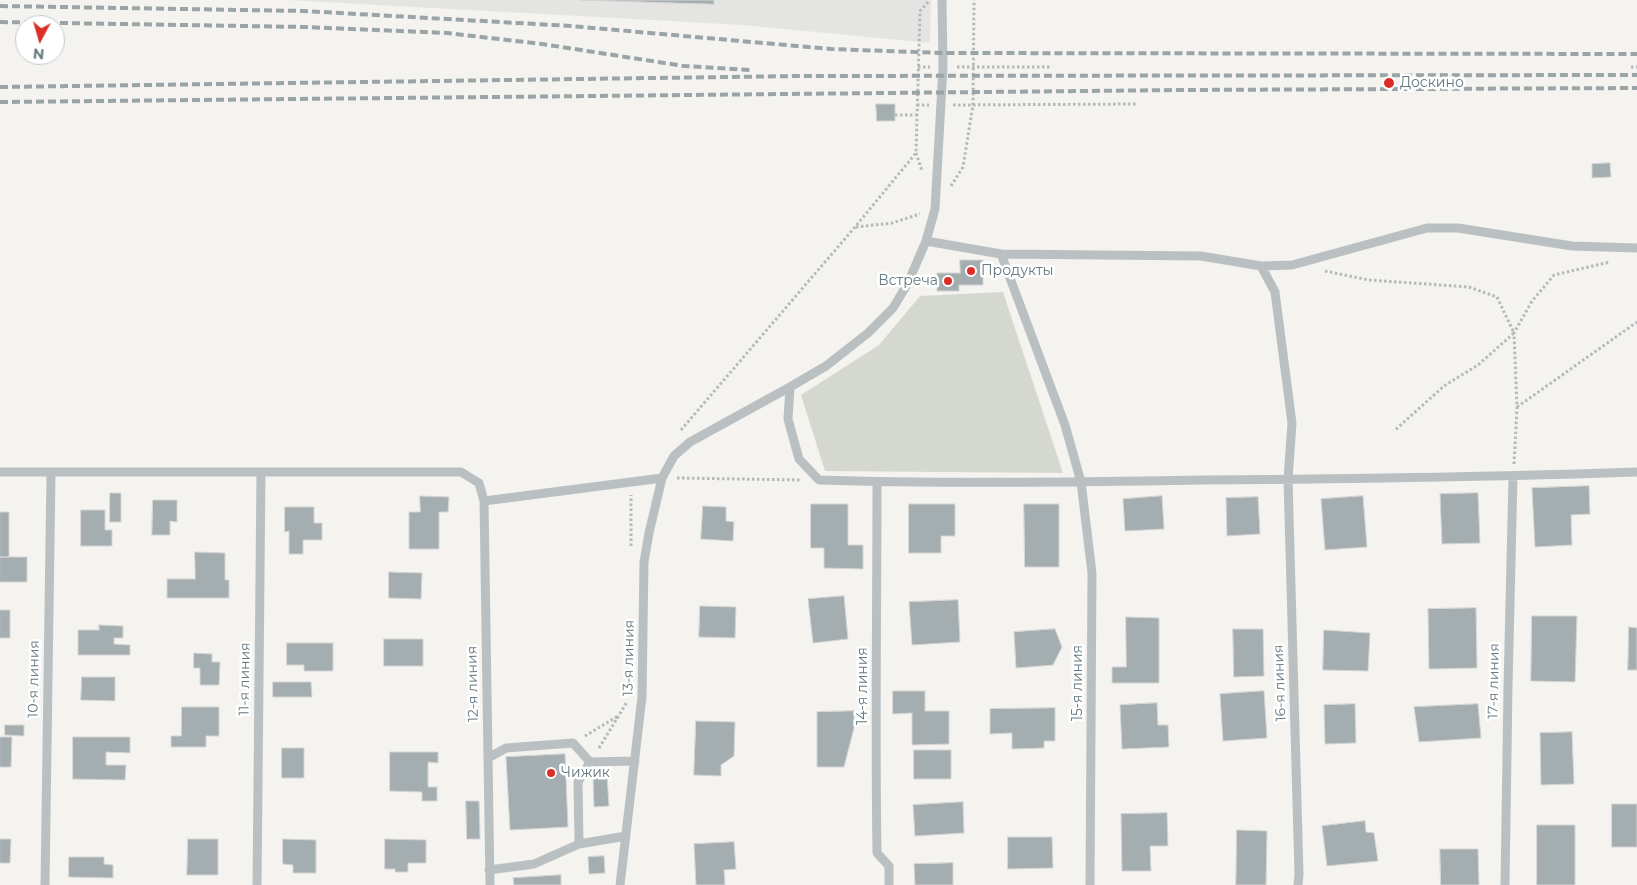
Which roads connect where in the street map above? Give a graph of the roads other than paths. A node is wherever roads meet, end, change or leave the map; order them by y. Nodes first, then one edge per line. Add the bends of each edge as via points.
1 (942, 0) edge
2 (926, 241) junction
3 (1637, 248) edge
4 (1001, 254) junction
5 (1261, 266) junction
6 (790, 387) junction
7 (0, 472) edge
8 (1637, 472) edge
9 (51, 473) junction
10 (261, 473) junction
11 (1513, 477) junction
12 (662, 478) junction
13 (1288, 479) junction
14 (877, 482) junction
15 (1080, 482) junction
16 (484, 501) junction
17 (488, 758) junction
18 (590, 762) junction
19 (635, 762) junction
20 (626, 836) junction
21 (579, 844) junction
22 (489, 870) junction
23 (45, 885) edge
24 (257, 885) edge
25 (490, 885) edge
26 (620, 885) edge
27 (889, 885) edge
28 (1090, 885) edge
29 (1298, 885) edge
30 (1505, 885) edge

1 - 2 street, 13-я линия via 943,67 935,209
2 - 4 street
2 - 6 street, 13-я линия via 893,308 868,333 826,366
3 - 5 street via 1572,246 1458,228 1427,228 1292,265
4 - 5 street via 1201,256
4 - 15 street, 15-я линия via 1065,425
5 - 13 street, 16-я линия via 1275,292 1292,423
6 - 12 street, 13-я линия via 690,442 674,456
6 - 14 street via 788,419 798,459 819,480
7 - 9 street
8 - 11 street
9 - 10 street
9 - 23 street, 10-я линия
10 - 16 street, 12-я линия via 461,472 479,483
10 - 24 street, 11-я линия
11 - 13 street
11 - 30 street, 17-я линия
12 - 16 street
12 - 19 street, 13-я линия via 644,562 642,697
13 - 15 street
13 - 29 street, 16-я линия
14 - 15 street
14 - 27 street, 14-я линия via 877,853 889,866
15 - 28 street, 15-я линия via 1092,573
16 - 17 street, 12-я линия
17 - 18 street via 506,748 573,743
17 - 22 street, 12-я линия
18 - 19 street
18 - 21 street via 578,782
19 - 20 street, 13-я линия
20 - 21 street
20 - 26 street, 13-я линия
21 - 22 street via 534,864
22 - 25 street, 12-я линия

